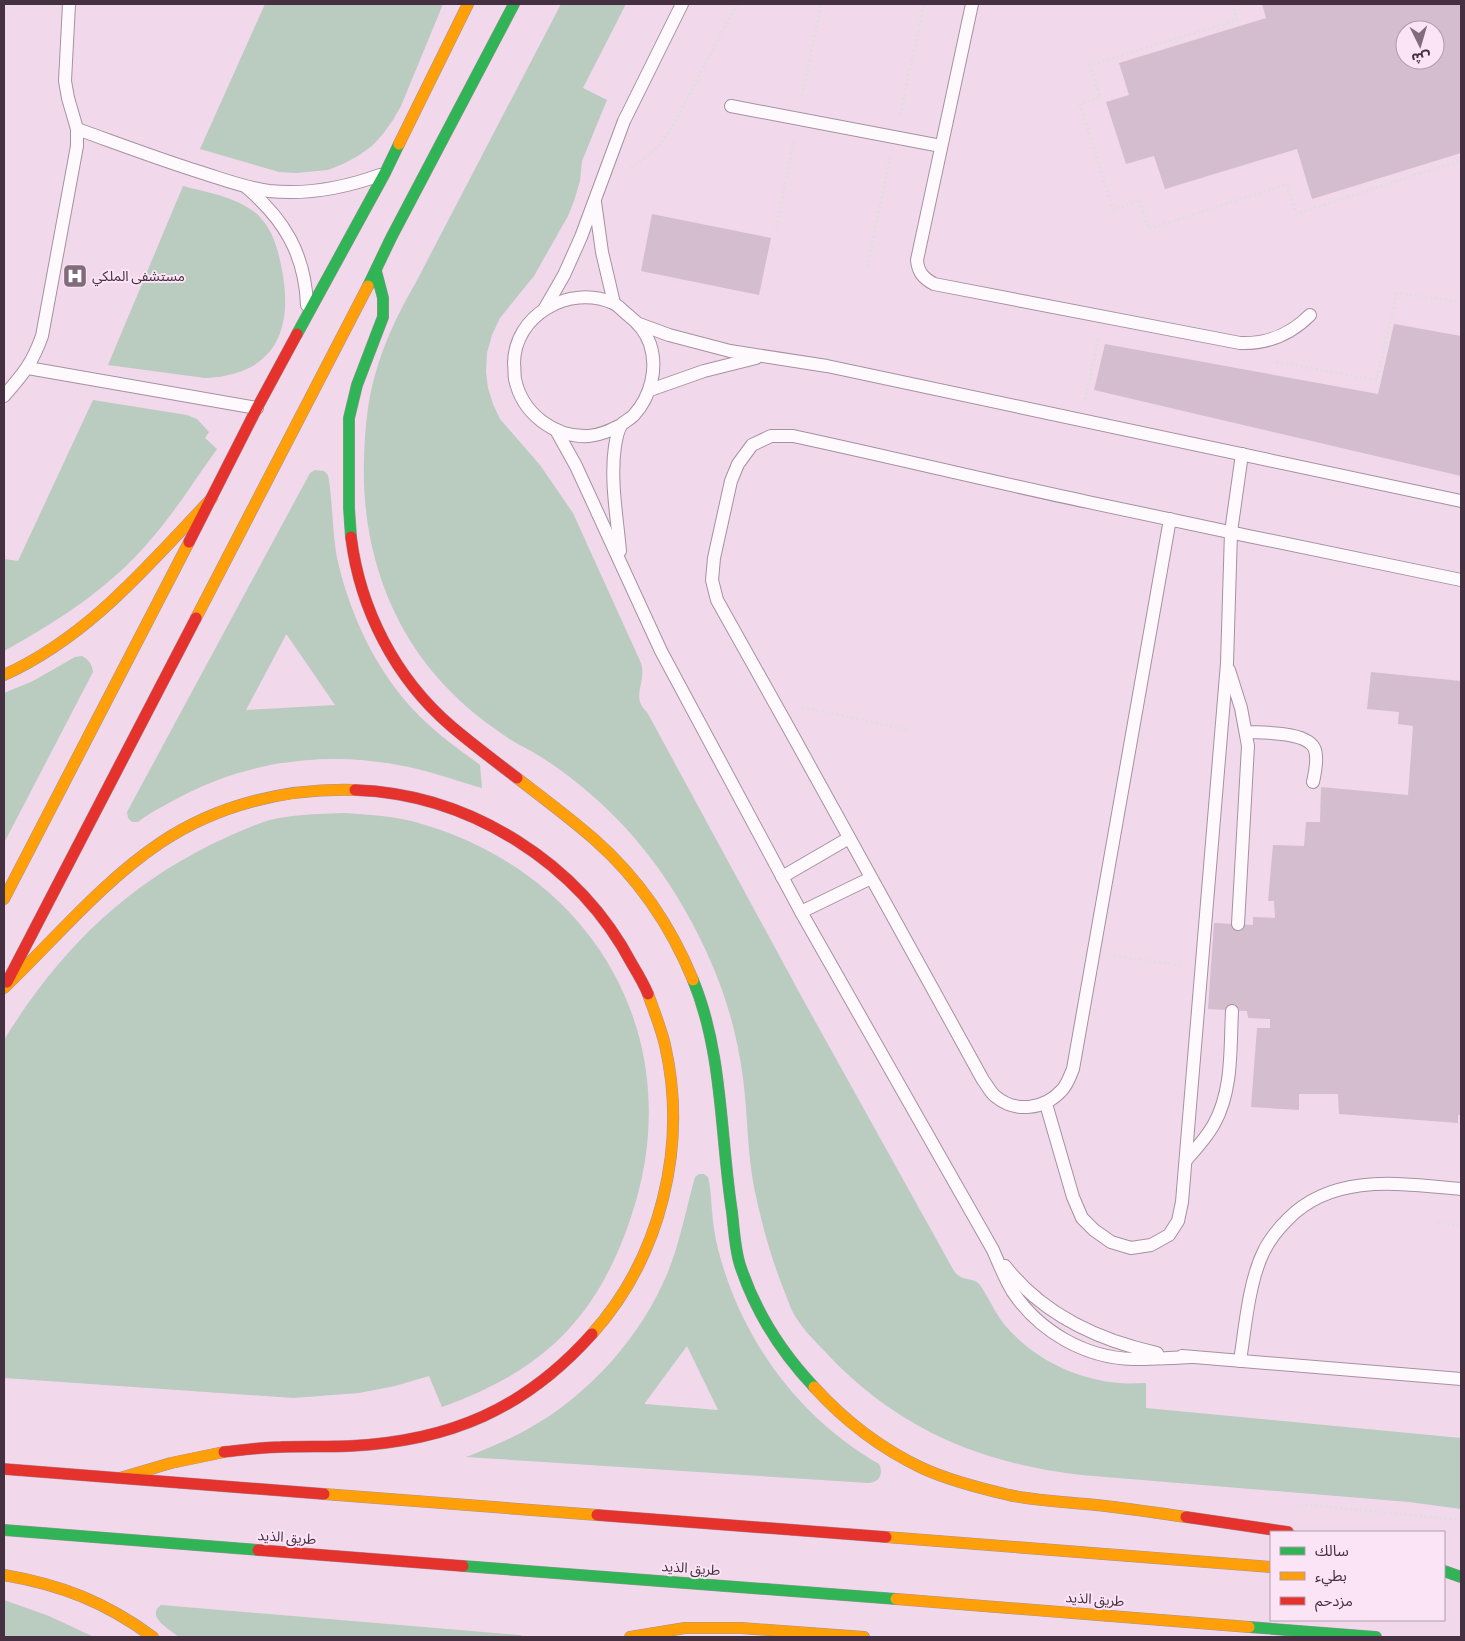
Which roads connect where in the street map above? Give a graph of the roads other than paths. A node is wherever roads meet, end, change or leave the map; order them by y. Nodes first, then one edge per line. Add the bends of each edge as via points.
1 (69, 4) edge
2 (468, 4) edge
3 (514, 4) edge
4 (682, 4) edge
5 (970, 4) edge
6 (731, 106) dead end
7 (77, 130) junction
8 (941, 146) junction
9 (385, 173) junction
10 (246, 187) junction
11 (594, 200) junction
12 (376, 271) junction
13 (614, 303) junction
14 (545, 308) junction
15 (308, 314) junction
16 (1310, 315) dead end
17 (639, 324) junction
18 (761, 357) junction
19 (28, 368) junction
20 (650, 390) junction
21 (4, 396) edge
22 (257, 408) junction
23 (621, 425) junction
24 (556, 430) junction
25 (1242, 454) junction
26 (212, 498) junction
27 (1461, 501) edge
28 (1170, 519) junction
29 (1231, 532) junction
30 (620, 561) junction
31 (1461, 580) edge
32 (1227, 663) junction
33 (4, 675) edge
34 (1246, 732) junction
35 (1314, 782) dead end
36 (850, 838) junction
37 (782, 877) junction
38 (871, 878) junction
39 (4, 899) edge
40 (801, 912) junction
41 (1238, 924) dead end
42 (4, 988) edge
43 (1232, 1011) dead end
44 (1046, 1104) junction
45 (1186, 1160) junction
46 (1461, 1189) edge
47 (993, 1250) junction
48 (1191, 1357) junction
49 (1240, 1361) junction
50 (1461, 1379) edge
51 (4, 1469) edge
52 (120, 1478) junction
53 (4, 1530) edge
54 (1282, 1531) edge
55 (1270, 1567) edge
56 (1445, 1571) edge
57 (4, 1575) edge
58 (1461, 1577) edge
59 (1445, 1580) edge
60 (1461, 1581) edge
61 (1242, 1626) junction
62 (153, 1637) edge
63 (630, 1637) edge
64 (864, 1637) edge
65 (1214, 1637) edge
66 (1376, 1637) edge

1 - 7 lane via 64,67
2 - 9 main road
3 - 12 main road
4 - 11 lane via 624,122
5 - 8 lane
6 - 8 lane
7 - 10 lane
7 - 19 lane via 77,146 46,320 36,354
8 - 16 lane via 917,260 922,275 934,284 1240,343 1278,338
9 - 10 lane via 316,191 269,191
9 - 15 main road
10 - 15 lane via 276,216 288,234 303,272
11 - 13 lane
11 - 14 lane via 581,238
12 - 42 main road
12 - 54 main road via 384,297 382,322 350,414 348,510 356,571 365,601 391,656 428,705 450,726 594,839 645,893 666,924 683,956 708,1025 740,1266 756,1304 801,1373 857,1427 889,1449 932,1471 966,1483 1052,1502
13 - 14 lane via 591,297 567,299
13 - 17 lane
14 - 24 lane via 520,337 514,355 514,378 522,400 536,418
15 - 22 main road
17 - 18 lane via 669,335
17 - 20 lane via 650,344 654,367
18 - 20 lane via 704,371
18 - 25 lane via 827,366
19 - 21 lane
19 - 22 lane
20 - 23 lane via 643,404
22 - 26 main road
23 - 24 lane via 606,433 589,436
23 - 30 lane via 613,463
24 - 30 lane
25 - 27 lane
25 - 29 lane
26 - 33 main road via 100,614 43,656
26 - 39 main road
28 - 29 lane
28 - 36 lane via 793,436 772,436 752,445 738,464 731,481 712,580 717,600
28 - 44 lane via 1073,1069 1063,1090
29 - 31 lane
29 - 32 lane
30 - 37 lane via 661,651
32 - 34 lane
32 - 45 lane
34 - 35 lane via 1297,736 1308,740 1315,750
34 - 41 lane via 1248,761
36 - 37 lane
36 - 38 lane
37 - 40 lane
38 - 40 lane
38 - 44 lane via 994,1095 1009,1105 1027,1108
40 - 47 lane
42 - 52 main road via 132,864 161,842 192,825 224,810 296,792 374,791 412,797 482,820 545,859 573,883 620,939 642,979 664,1039 671,1074 674,1129 668,1182 659,1216 630,1282 610,1312 560,1367 499,1409 465,1425 429,1435 349,1446 226,1451 163,1464
43 - 45 lane via 1228,1080 1223,1103 1214,1124
44 - 45 lane via 1082,1218 1111,1242 1130,1248 1150,1245 1169,1236 1178,1221
46 - 49 lane via 1368,1184 1342,1188 1318,1197 1296,1212 1277,1230 1263,1252 1254,1277
47 - 48 lane via 1031,1294 1079,1327 1133,1348
47 - 48 lane via 1012,1291 1030,1314 1076,1346 1103,1356 1131,1359
48 - 49 lane
49 - 50 lane
51 - 52 main road
52 - 55 main road
53 - 61 main road, طريق الذيد
56 - 58 main road
57 - 62 main road via 38,1582 90,1600
59 - 60 main road
61 - 65 main road
61 - 66 main road, طريق الذيد
63 - 64 main road via 685,1628 741,1628

